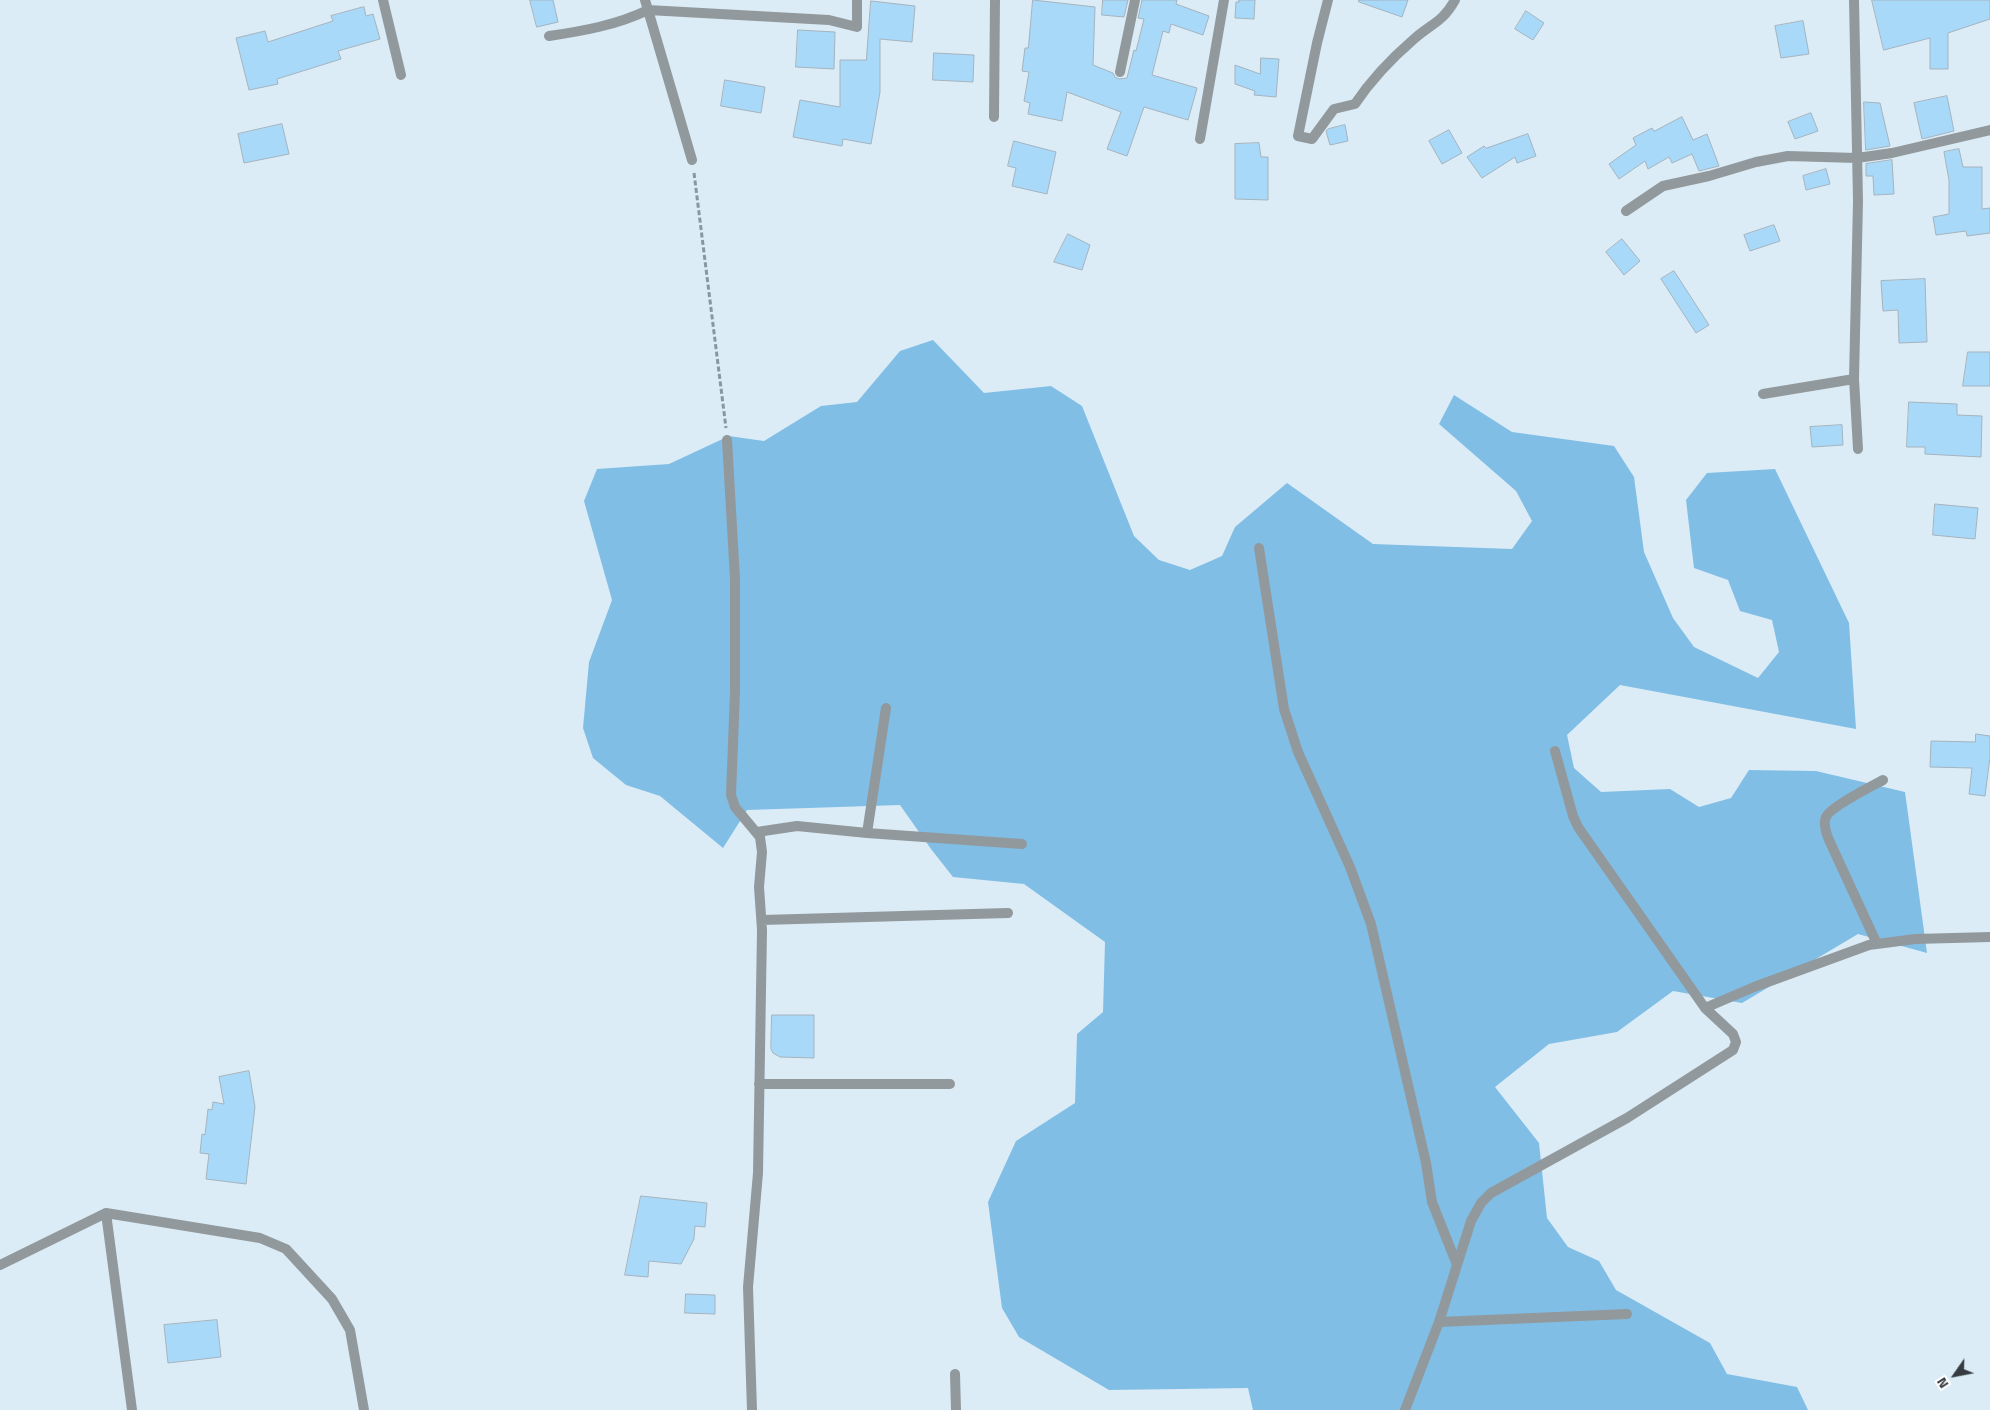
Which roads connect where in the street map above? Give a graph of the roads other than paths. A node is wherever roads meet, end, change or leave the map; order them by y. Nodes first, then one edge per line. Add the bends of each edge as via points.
1 (383, 0) edge
2 (857, 0) edge
3 (995, 0) edge
4 (1135, 0) edge
5 (1224, 0) edge
6 (1328, 0) edge
7 (1455, 0) edge
8 (1854, 0) edge
9 (646, 5) edge
10 (549, 36) dead end
11 (1120, 72) dead end
12 (401, 75) dead end
13 (994, 117) dead end
14 (1990, 130) edge
15 (1200, 139) dead end
16 (1856, 158) junction
17 (692, 160) road end
18 (1626, 210) dead end
19 (1854, 379) junction
20 (1763, 394) dead end
21 (727, 440) road end
22 (1858, 449) dead end
23 (1259, 548) dead end
24 (886, 708) dead end
25 (1555, 751) dead end
26 (1883, 780) dead end
27 (756, 832) junction
28 (867, 833) junction
29 (1022, 844) dead end
30 (1008, 913) dead end
31 (762, 920) junction
32 (1990, 936) edge
33 (1877, 944) junction
34 (1705, 1008) junction
35 (759, 1084) junction
36 (950, 1084) dead end
37 (106, 1213) junction
38 (1457, 1264) junction
39 (0, 1265) edge
40 (1627, 1314) dead end
41 (1439, 1322) junction
42 (955, 1374) dead end
43 (132, 1410) edge
44 (364, 1410) edge
45 (752, 1410) edge
46 (956, 1410) edge
47 (1405, 1410) edge

1 - 12 street
2 - 9 street via 857,27 829,20
3 - 13 street
4 - 11 street
5 - 15 street
6 - 7 street via 1298,136 1312,139 1334,109 1354,104 1414,38 1445,16
8 - 16 street
9 - 10 street via 637,16 600,28
9 - 17 street
14 - 16 street
16 - 18 street via 1788,156 1756,162 1663,186
16 - 19 street
19 - 20 street
19 - 22 street
21 - 27 street via 735,579 731,795 735,807
23 - 38 street via 1284,709 1298,752 1350,867 1371,924 1432,1202
24 - 28 street
25 - 34 street via 1578,827
26 - 33 street via 1833,809 1826,817 1825,826
27 - 28 street via 797,826
27 - 31 street via 761,843 759,887
28 - 29 street
30 - 31 street
31 - 35 street
32 - 33 street
33 - 34 street via 1857,948
34 - 38 street via 1733,1034 1736,1042 1732,1050 1628,1118 1491,1193 1481,1202 1471,1221
35 - 36 street
35 - 45 street via 758,1174 748,1287
37 - 39 street
37 - 43 street
37 - 44 street via 260,1238 286,1249 332,1299 350,1330
38 - 41 street
40 - 41 street
41 - 47 street
42 - 46 street

